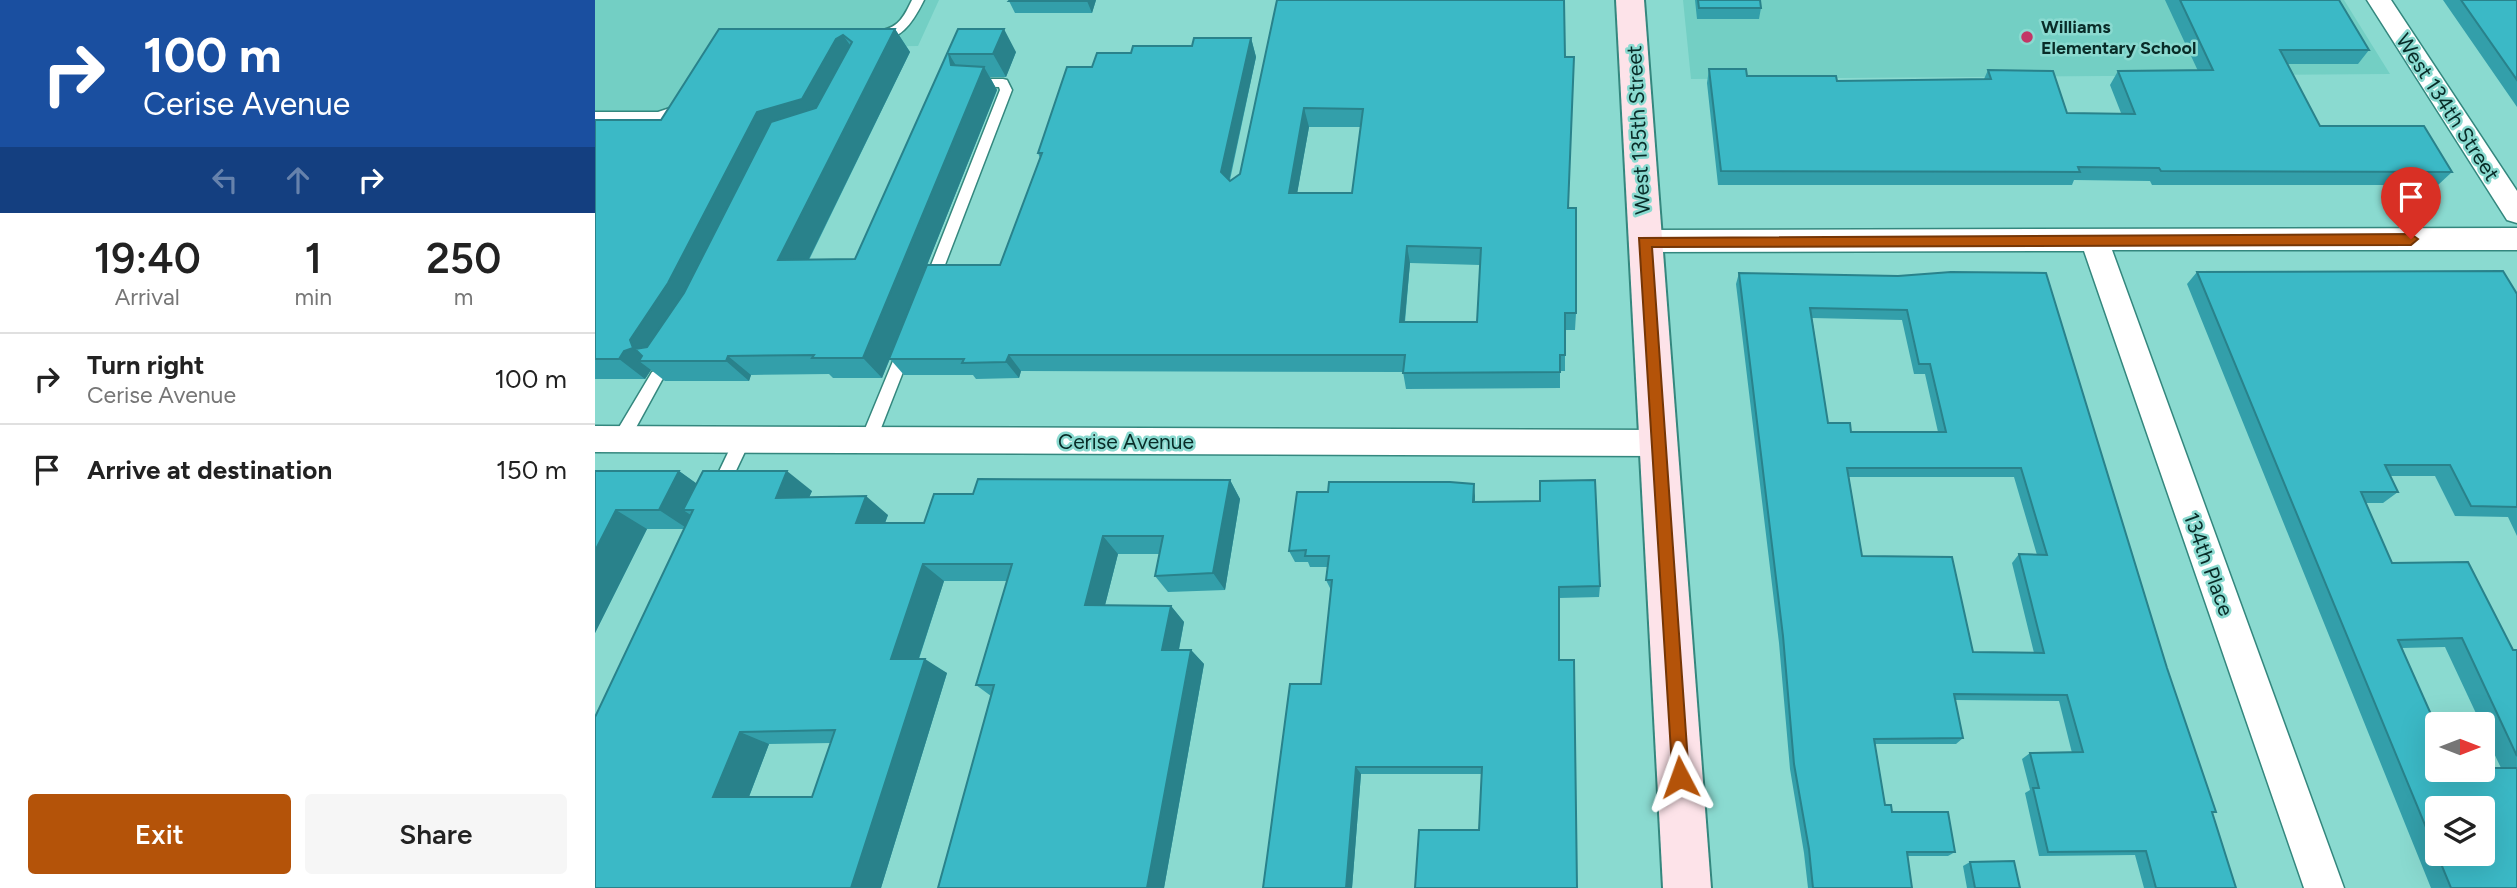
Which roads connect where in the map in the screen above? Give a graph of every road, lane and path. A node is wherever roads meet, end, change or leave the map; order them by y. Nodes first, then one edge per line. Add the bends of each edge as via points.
1 (918, 0) edge
2 (1630, 0) edge
3 (2379, 0) edge
4 (867, 37) edge
5 (969, 82) edge
6 (691, 102) edge
7 (595, 116) edge
8 (2517, 213) edge
9 (2517, 239) edge
10 (2094, 240) junction
11 (1644, 242) junction
12 (923, 302) edge
13 (908, 340) edge
14 (657, 376) edge
15 (608, 439) edge
16 (742, 441) junction
17 (869, 441) junction
18 (1658, 443) junction
19 (712, 504) edge
20 (1687, 888) edge
21 (2324, 888) edge

1 - 4 lane via 897,33
2 - 11 street, West 135th Street
3 - 8 street, West 134th Street
5 - 12 lane via 1003,83 1006,90
6 - 7 lane via 659,116
9 - 10 street
10 - 11 street
10 - 21 street, 134th Place
11 - 18 street, West 135th Street
13 - 17 lane
14 - 15 lane
15 - 16 street, Cerise Avenue
16 - 17 street, Cerise Avenue
16 - 19 lane
17 - 18 street, Cerise Avenue
18 - 20 street, West 135th Street

